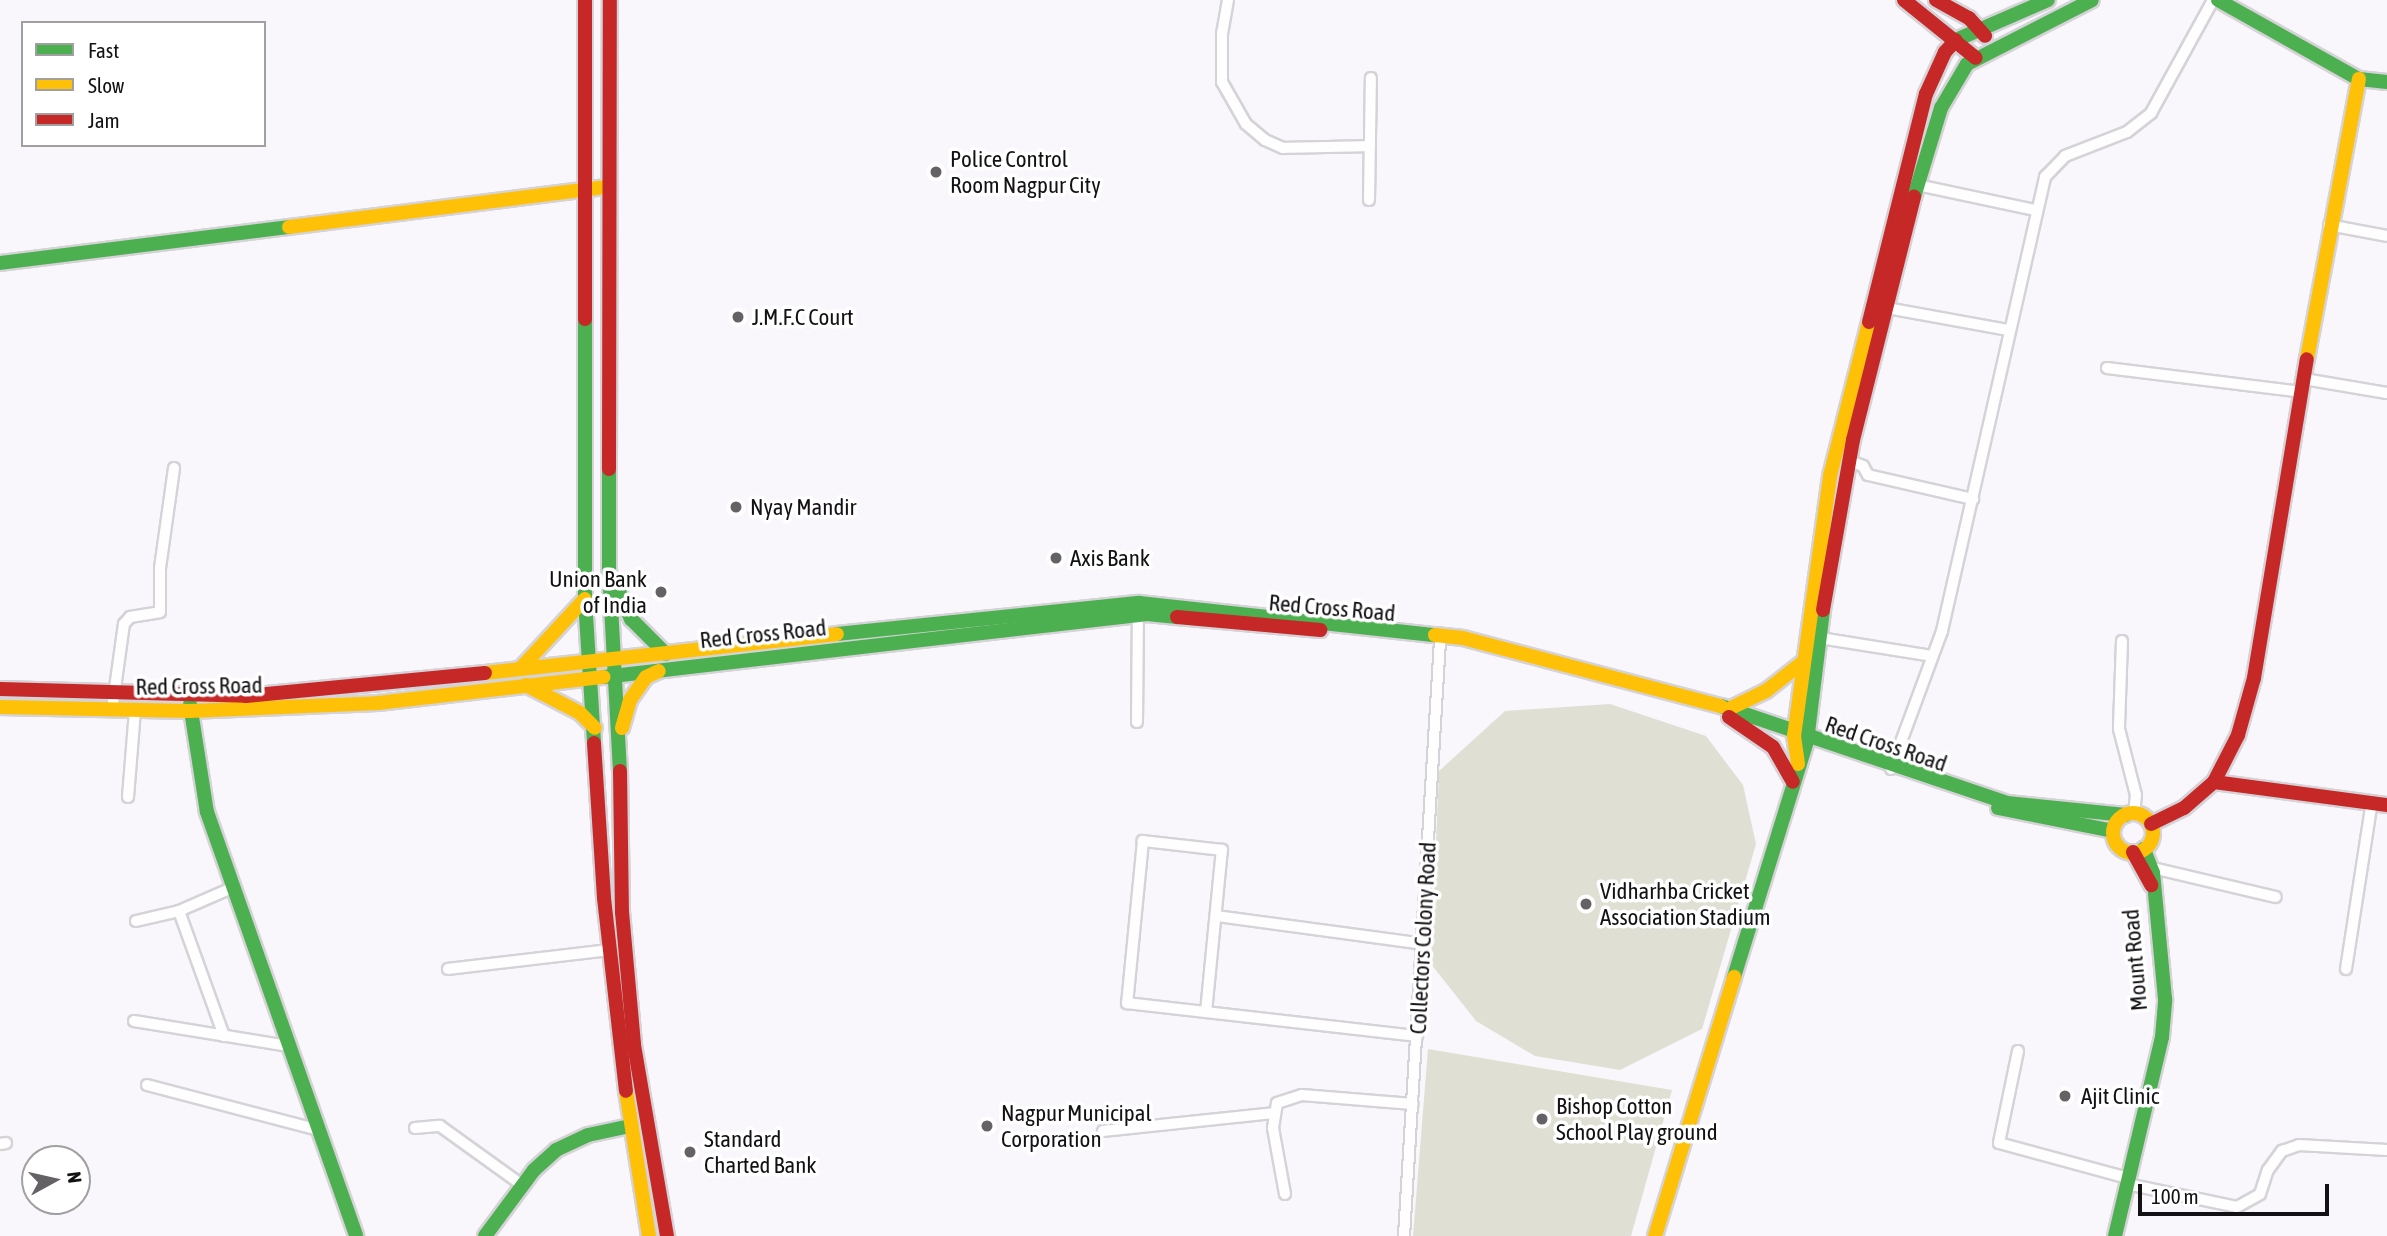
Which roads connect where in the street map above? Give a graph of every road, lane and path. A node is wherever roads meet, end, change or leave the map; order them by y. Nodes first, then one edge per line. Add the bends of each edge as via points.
1 (585, 0) edge
2 (610, 0) edge
3 (1228, 0) edge
4 (1904, 0) edge
5 (1937, 0) edge
6 (2048, 0) edge
7 (2092, 0) edge
8 (2215, 0) edge
9 (1928, 21) junction
10 (1980, 29) junction
11 (1956, 40) junction
12 (1994, 47) junction
13 (1976, 58) junction
14 (1371, 78) dead end
15 (2359, 79) junction
16 (2387, 82) edge
17 (1370, 146) junction
18 (1917, 186) junction
19 (607, 187) junction
20 (585, 189) junction
21 (1369, 201) dead end
22 (2035, 210) junction
23 (2329, 225) junction
24 (2387, 236) edge
25 (0, 263) edge
26 (1886, 308) junction
27 (2008, 330) junction
28 (2107, 368) dead end
29 (2303, 386) junction
30 (2387, 393) edge
31 (1850, 461) junction
32 (174, 468) dead end
33 (1973, 499) junction
34 (610, 569) junction
35 (585, 599) junction
36 (1138, 615) junction
37 (888, 637) junction
38 (1820, 638) junction
39 (1440, 640) junction
40 (2122, 641) dead end
41 (1933, 656) junction
42 (589, 659) junction
43 (616, 660) junction
44 (668, 660) junction
45 (1803, 662) junction
46 (521, 668) junction
47 (618, 676) junction
48 (591, 681) junction
49 (523, 683) junction
50 (0, 689) edge
51 (113, 694) junction
52 (190, 695) junction
53 (0, 707) edge
54 (112, 710) junction
55 (141, 710) junction
56 (190, 711) junction
57 (1730, 713) junction
58 (1137, 722) dead end
59 (595, 728) junction
60 (1801, 735) junction
61 (617, 744) junction
62 (1892, 765) junction
63 (1793, 782) junction
64 (2214, 782) junction
65 (128, 797) dead end
66 (2380, 803) edge
67 (2130, 814) junction
68 (2151, 824) junction
69 (2113, 831) junction
70 (2139, 850) junction
71 (2153, 868) junction
72 (2151, 885) junction
73 (234, 887) junction
74 (2276, 897) dead end
75 (179, 911) junction
76 (1217, 916) junction
77 (136, 921) dead end
78 (1423, 944) junction
79 (609, 950) junction
80 (448, 969) dead end
81 (2346, 969) dead end
82 (1206, 1012) junction
83 (134, 1021) dead end
84 (224, 1036) junction
85 (1418, 1037) junction
86 (289, 1046) junction
87 (2018, 1051) dead end
88 (147, 1085) dead end
89 (1413, 1104) junction
90 (1273, 1113) junction
91 (629, 1126) junction
92 (415, 1128) dead end
93 (319, 1130) junction
94 (1103, 1131) dead end
95 (2387, 1150) edge
96 (2128, 1181) junction
97 (522, 1185) junction
98 (1285, 1194) dead end
99 (356, 1236) edge
100 (485, 1236) edge
101 (649, 1236) edge
102 (667, 1236) edge
103 (1404, 1236) edge
104 (1655, 1236) edge
105 (2115, 1236) edge

1 - 20 street
2 - 19 street
3 - 17 street via 1222,33 1222,82 1247,124 1283,148
4 - 9 street
5 - 9 street
5 - 10 street
6 - 10 street
7 - 12 street
8 - 15 street
8 - 22 street via 2151,113 2127,132 2065,156 2045,177
9 - 11 street
10 - 11 street
10 - 12 street
11 - 13 street
11 - 45 street via 1945,52 1926,93 1882,256 1830,476
12 - 13 street
13 - 18 street via 1967,64 1941,108
14 - 17 street
15 - 16 street
15 - 23 street
17 - 21 street
18 - 22 street
18 - 26 street
19 - 20 street
19 - 34 street
20 - 25 street
20 - 35 street
22 - 27 street
23 - 24 street
23 - 29 street
26 - 27 street
26 - 31 street
27 - 33 street
28 - 29 street
29 - 30 street
29 - 64 street via 2254,678 2238,735
31 - 33 street via 1863,466 1868,475
31 - 38 street
32 - 51 street via 160,568 160,612 126,621
33 - 41 street
34 - 43 street
34 - 44 street via 631,619
35 - 42 street
35 - 46 street
36 - 37 street, Red Cross Road
36 - 39 street, Red Cross Road
36 - 58 street
37 - 44 street, Red Cross Road
37 - 57 street via 1024,612 1139,603 1266,614 1463,638
38 - 41 street
38 - 60 street
39 - 57 street, Red Cross Road
39 - 78 street, Collectors Colony Road
40 - 67 street via 2119,729 2136,795
41 - 62 street
42 - 43 street, Red Cross Road
42 - 46 street, Red Cross Road
42 - 48 street
43 - 44 street, Red Cross Road
43 - 47 street
44 - 47 street, Red Cross Road
44 - 61 street via 646,677 630,700
45 - 57 street
45 - 60 street
46 - 52 street, Red Cross Road via 383,686
47 - 48 street, Red Cross Road
47 - 61 street
48 - 49 street, Red Cross Road
48 - 59 street
49 - 56 street, Red Cross Road via 379,703
49 - 59 street via 580,713
50 - 51 street, Red Cross Road
51 - 52 street, Red Cross Road
51 - 54 street
52 - 56 street
53 - 54 street, Red Cross Road
54 - 55 street, Red Cross Road
55 - 56 street, Red Cross Road
55 - 65 street
56 - 73 street via 207,813
57 - 60 street, Red Cross Road
57 - 63 street via 1773,747
59 - 79 street
60 - 62 street, Red Cross Road
60 - 63 street
61 - 102 street via 622,912 634,1045
62 - 67 street via 2007,803
62 - 69 street, Red Cross Road via 2016,815
63 - 104 street
64 - 66 street
64 - 68 street via 2183,808
66 - 81 street
67 - 68 street
67 - 69 street
68 - 70 street via 2152,839
69 - 70 street via 2121,849
70 - 71 street
70 - 72 street, Mount Road
71 - 72 street, Mount Road
71 - 74 street
72 - 96 street, Mount Road via 2165,999 2163,1025
73 - 75 street
73 - 86 street
75 - 77 street
75 - 84 street
76 - 78 street
76 - 82 street
76 - 82 street via 1222,850 1143,841 1127,1003
78 - 85 street, Collectors Colony Road
79 - 80 street
79 - 91 street
82 - 85 street
83 - 84 street
84 - 86 street
85 - 89 street, Collectors Colony Road
86 - 93 street
87 - 96 street via 1999,1143
88 - 93 street
89 - 90 street via 1302,1095 1277,1103
89 - 103 street, Collectors Colony Road
90 - 94 street
90 - 98 street
91 - 97 street via 571,1140
91 - 101 street
92 - 97 street via 440,1126
93 - 99 street
95 - 96 street via 2299,1145 2282,1152 2268,1170 2260,1194 2237,1207
96 - 105 street, Mount Road
97 - 100 street

